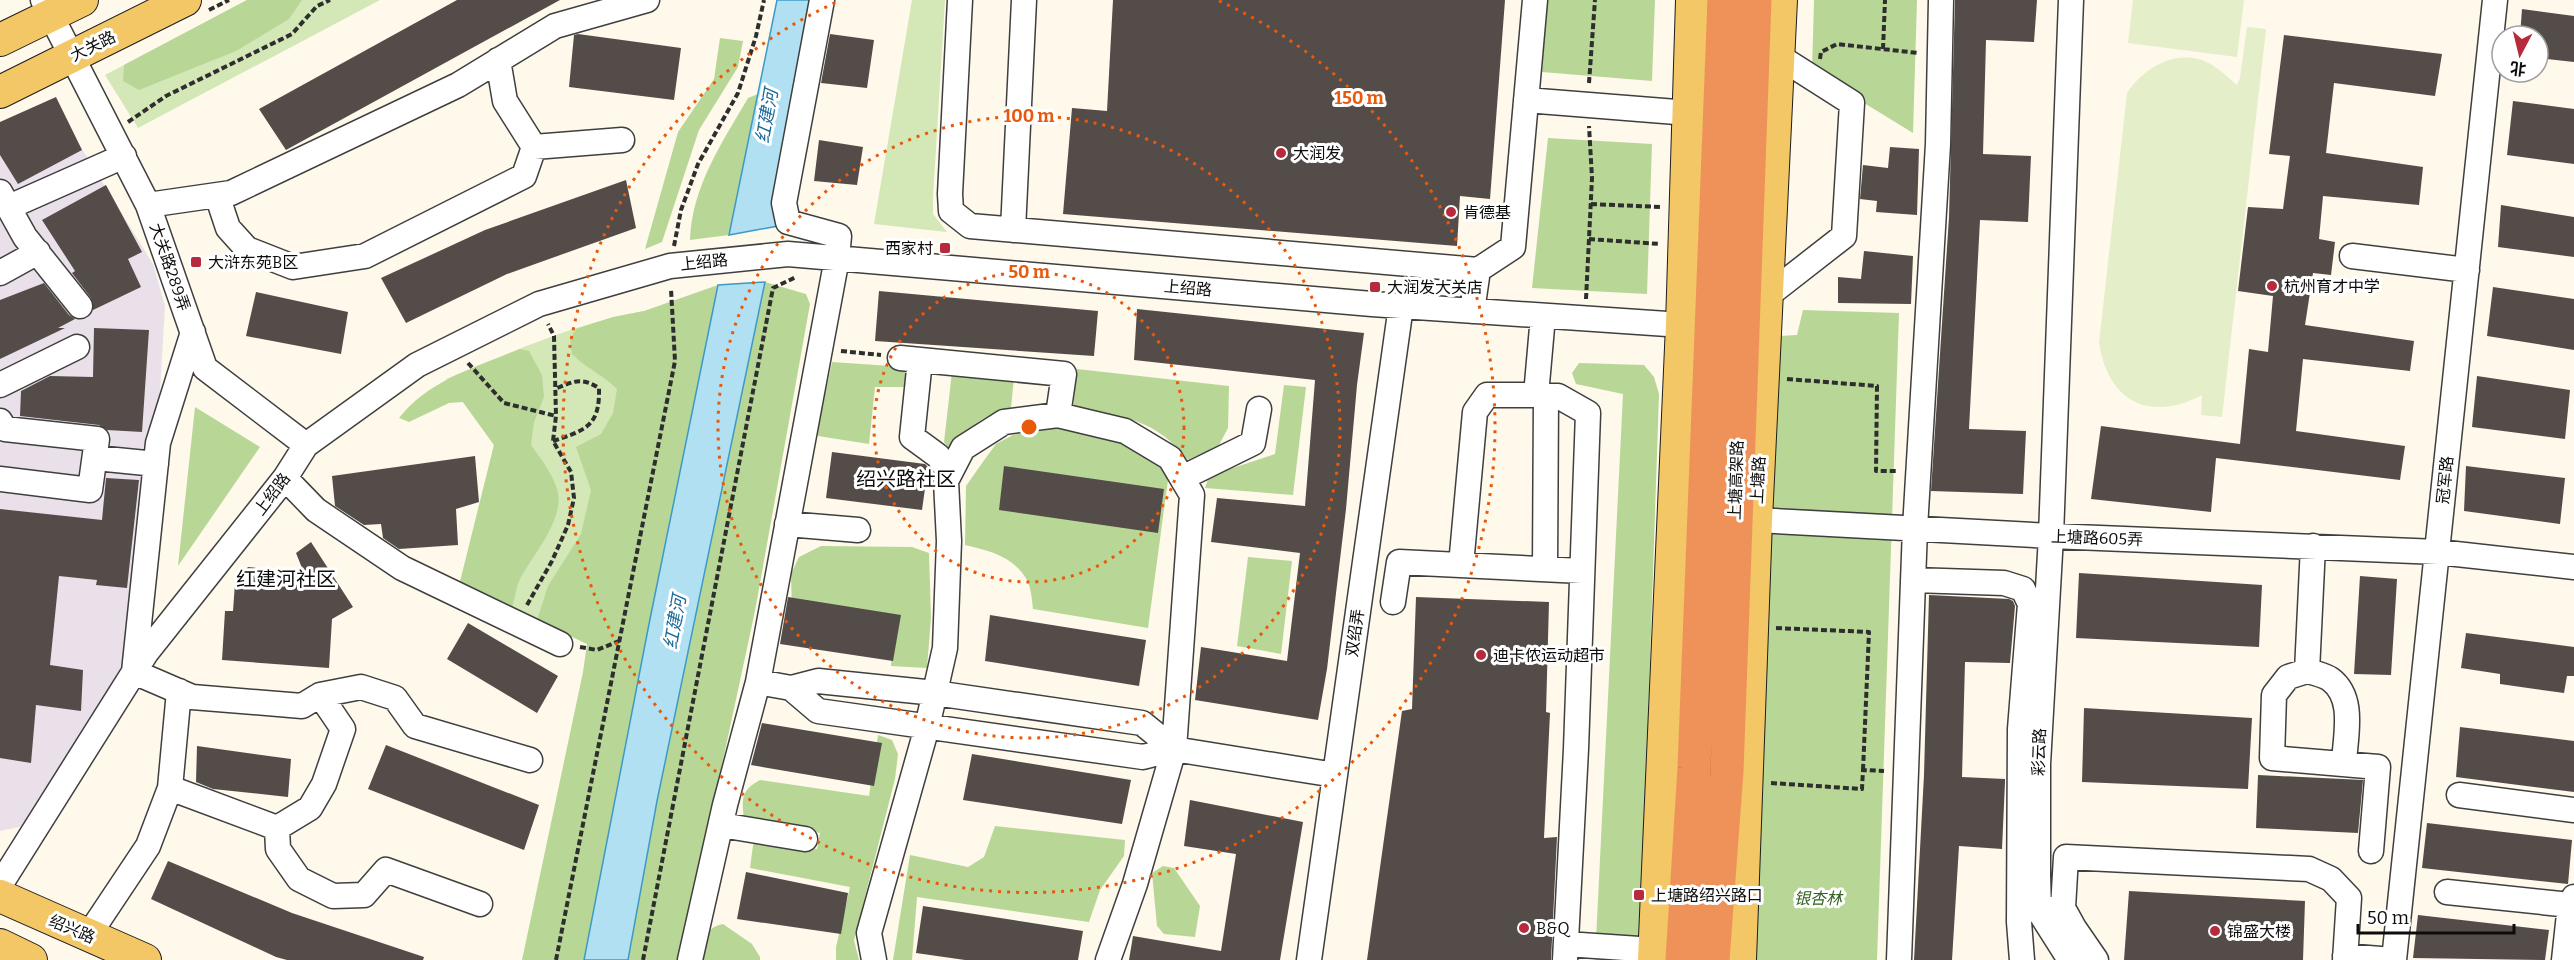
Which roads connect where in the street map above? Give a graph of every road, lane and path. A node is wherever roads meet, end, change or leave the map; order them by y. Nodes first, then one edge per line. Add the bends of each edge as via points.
1 (82, 0) edge
2 (185, 0) edge
3 (330, 0) edge
4 (648, 0) edge
5 (764, 0) edge
6 (822, 0) edge
7 (960, 0) edge
8 (1024, 0) edge
9 (1535, 0) edge
10 (1595, 0) edge
11 (1692, 0) edge
12 (1724, 0) edge
13 (1755, 0) edge
14 (1781, 0) edge
15 (1884, 0) edge
16 (1941, 0) edge
17 (2071, 0) edge
18 (2495, 0) edge
19 (47, 7) edge
20 (0, 40) edge
21 (1883, 49) junction
22 (72, 55) junction
23 (1940, 55) junction
24 (1778, 56) junction
25 (498, 60) junction
26 (1815, 80) junction
27 (0, 92) edge
28 (1526, 100) junction
29 (1587, 105) junction
30 (1689, 112) junction
31 (112, 133) junction
32 (622, 140) dead end
33 (534, 147) junction
34 (124, 156) junction
35 (217, 195) junction
36 (4, 200) edge
37 (1591, 204) junction
38 (148, 205) junction
39 (1686, 208) junction
40 (1013, 230) junction
41 (1589, 239) junction
42 (1684, 246) junction
43 (38, 252) junction
44 (2352, 256) dead end
45 (837, 258) junction
46 (670, 266) junction
47 (1478, 270) junction
48 (2467, 270) junction
49 (0, 273) edge
50 (1767, 296) junction
51 (539, 304) junction
52 (81, 306) dead end
53 (1401, 306) junction
54 (1472, 311) junction
55 (1543, 316) junction
56 (1585, 319) junction
57 (1682, 325) junction
58 (193, 332) junction
59 (77, 347) dead end
60 (454, 347) junction
61 (820, 348) junction
62 (910, 359) junction
63 (1763, 377) junction
64 (0, 384) edge
65 (555, 389) junction
66 (1541, 396) junction
67 (1259, 409) dead end
68 (1058, 415) junction
69 (556, 416) junction
70 (0, 421) edge
71 (553, 441) junction
72 (306, 445) junction
73 (96, 458) junction
74 (156, 464) junction
75 (1918, 471) junction
76 (950, 473) junction
77 (285, 478) junction
78 (1182, 478) junction
79 (0, 479) edge
80 (1756, 520) junction
81 (788, 524) junction
82 (1915, 528) junction
83 (858, 530) dead end
84 (2051, 536) junction
85 (2313, 546) junction
86 (2438, 552) junction
87 (1461, 565) junction
88 (2574, 567) edge
89 (1545, 569) junction
90 (1582, 571) junction
91 (1913, 580) junction
92 (1393, 602) dead end
93 (520, 625) junction
94 (1752, 627) junction
95 (620, 640) junction
96 (560, 644) joint
97 (2307, 671) junction
98 (134, 672) junction
99 (758, 682) junction
100 (791, 688) junction
101 (179, 691) junction
102 (935, 693) junction
103 (320, 695) junction
104 (2030, 720) junction
105 (927, 727) junction
106 (1174, 749) junction
107 (530, 760) dead end
108 (2344, 764) junction
109 (1863, 770) junction
110 (1906, 772) junction
111 (1335, 775) junction
112 (1747, 782) junction
113 (170, 788) junction
114 (2459, 795) dead end
115 (2574, 810) edge
116 (721, 825) junction
117 (277, 828) junction
118 (806, 839) dead end
119 (2371, 851) dead end
120 (0, 885) edge
121 (2447, 892) dead end
122 (0, 896) edge
123 (2572, 901) edge
124 (480, 904) dead end
125 (2063, 908) junction
126 (2029, 911) junction
127 (88, 936) junction
128 (0, 945) edge
129 (1565, 952) edge
130 (1664, 957) edge
131 (2345, 958) edge
132 (31, 960) edge
133 (145, 960) edge
134 (556, 960) edge
135 (643, 960) edge
136 (690, 960) edge
137 (874, 960) edge
138 (1108, 960) edge
139 (1309, 960) edge
140 (1713, 960) edge
141 (1740, 960) edge
142 (1899, 960) edge
143 (2022, 960) edge
144 (2070, 960) edge
145 (2096, 960) edge
146 (2393, 960) edge
147 (2564, 960) edge

1 - 19 main road
2 - 22 main road, 大关路
3 - 31 path via 317,6 292,34 166,96
4 - 25 street via 555,26
5 - 46 path via 738,93 698,164 681,210
6 - 45 street via 784,203 788,222 839,236
7 - 40 street via 951,211 970,226
8 - 40 street
9 - 28 street
10 - 29 path
11 - 30 main road
12 - 130 highway, 上塘高架路 via 1695,744
13 - 140 highway, 上塘高架路 via 1726,771
14 - 24 main road, 上塘路
15 - 21 path
16 - 23 street
17 - 84 street, 彩云路
18 - 48 street, 冠军路
19 - 20 main road
19 - 22 street, 大关路289弄
21 - 23 path
21 - 26 path via 1837,44 1821,52
22 - 27 main road, 大关路
22 - 31 street, 大关路289弄
23 - 75 street
24 - 26 street
24 - 50 main road, 上塘路
25 - 33 street via 505,101
25 - 35 street via 404,111 231,193
26 - 50 street via 1852,103 1844,236
28 - 29 street
28 - 47 street via 1513,246
29 - 30 street
29 - 37 path
30 - 39 main road
31 - 34 street, 大关路289弄
32 - 33 street
33 - 35 street via 524,176 365,256 293,267 247,249 228,228
34 - 36 street
34 - 38 street, 大关路289弄
35 - 38 street
36 - 43 street
37 - 39 path
37 - 41 path
38 - 58 street, 大关路289弄
39 - 42 main road
40 - 47 street
41 - 42 path
41 - 56 path
42 - 57 main road
43 - 49 street
43 - 52 street
44 - 48 street
45 - 46 street, 上绍路 via 788,254
45 - 53 street, 上绍路
45 - 61 street
45 - 135 path via 772,288
46 - 51 street, 上绍路
46 - 95 path via 675,361
47 - 54 street
48 - 86 street, 冠军路
50 - 63 main road, 上塘路
51 - 60 street, 上绍路
51 - 65 path via 554,336
53 - 54 street, 上绍路
53 - 111 street, 双绍弄
54 - 55 street, 上绍路
55 - 56 street, 上绍路
55 - 66 street
56 - 57 street, 上绍路
57 - 130 main road
58 - 72 street, 大关路289弄 via 206,368
58 - 74 street via 158,443
59 - 64 street
60 - 69 path via 504,404
60 - 72 street, 上绍路 via 417,365
61 - 62 path
61 - 81 street
62 - 68 street via 1064,374
62 - 76 street via 912,436 938,456
63 - 75 path via 1877,386 1876,471
63 - 80 main road, 上塘路
65 - 69 path
65 - 71 path via 586,380 599,388 599,405 595,419 582,431
66 - 87 street via 1487,395 1475,412
66 - 89 street
66 - 90 street via 1557,396 1588,413
67 - 78 street via 1253,443
68 - 76 street via 1004,422 963,448
68 - 78 street via 1125,431 1170,458
69 - 71 path
70 - 73 street via 5,429 97,439
71 - 93 path via 571,472 574,498 564,534 530,596
72 - 77 street, 上绍路
73 - 74 street
73 - 79 street via 90,490
74 - 98 street
75 - 82 street
76 - 102 street via 945,481 949,541 945,648
77 - 93 street via 316,510 402,568
77 - 98 street, 上绍路
78 - 106 street via 1192,495
80 - 82 street, 上塘路605弄
80 - 94 main road, 上塘路
81 - 83 street
81 - 99 street
82 - 84 street, 上塘路605弄
82 - 91 street
84 - 85 street, 上塘路605弄
84 - 104 street, 彩云路
85 - 86 street, 上塘路605弄
85 - 97 street
86 - 88 street, 上塘路605弄
86 - 146 street, 冠军路
87 - 89 street
87 - 92 street via 1399,562
89 - 90 street
90 - 129 street
91 - 104 street via 2004,583 2023,589 2030,604
91 - 110 street
93 - 96 street
94 - 109 path via 1869,633
94 - 112 main road, 上塘路
95 - 96 path via 597,650
95 - 134 path
97 - 108 street via 2328,677 2342,691 2347,710
97 - 108 street via 2288,677 2274,695 2272,758
98 - 101 street
98 - 120 street, 上绍路
99 - 100 street
99 - 116 street
100 - 102 street via 818,681
100 - 105 street via 818,711
101 - 103 street via 192,697 302,706
101 - 113 street
102 - 105 street
102 - 106 street via 1142,723
103 - 107 street via 361,687 395,698 415,726
103 - 117 street via 343,729 324,784 310,808
104 - 126 street, 彩云路
105 - 106 street via 1143,757
105 - 137 street via 869,933
106 - 111 street
106 - 138 street via 1135,884
108 - 119 street via 2379,767
109 - 110 path
109 - 112 path via 1862,789
110 - 142 street
111 - 139 street, 双绍弄
112 - 141 main road, 上塘路
113 - 117 street
113 - 127 street via 148,846
114 - 115 street
116 - 118 street
116 - 136 street
117 - 124 street via 278,849 299,879 333,896 364,895 386,870
121 - 123 street
122 - 127 main road, 绍兴路
123 - 147 street
125 - 126 street
125 - 131 street via 2066,857 2309,869 2331,879 2349,898
125 - 145 street
126 - 143 street, 彩云路
126 - 144 street
127 - 133 main road, 绍兴路
128 - 132 main road
129 - 130 street
131 - 146 street

